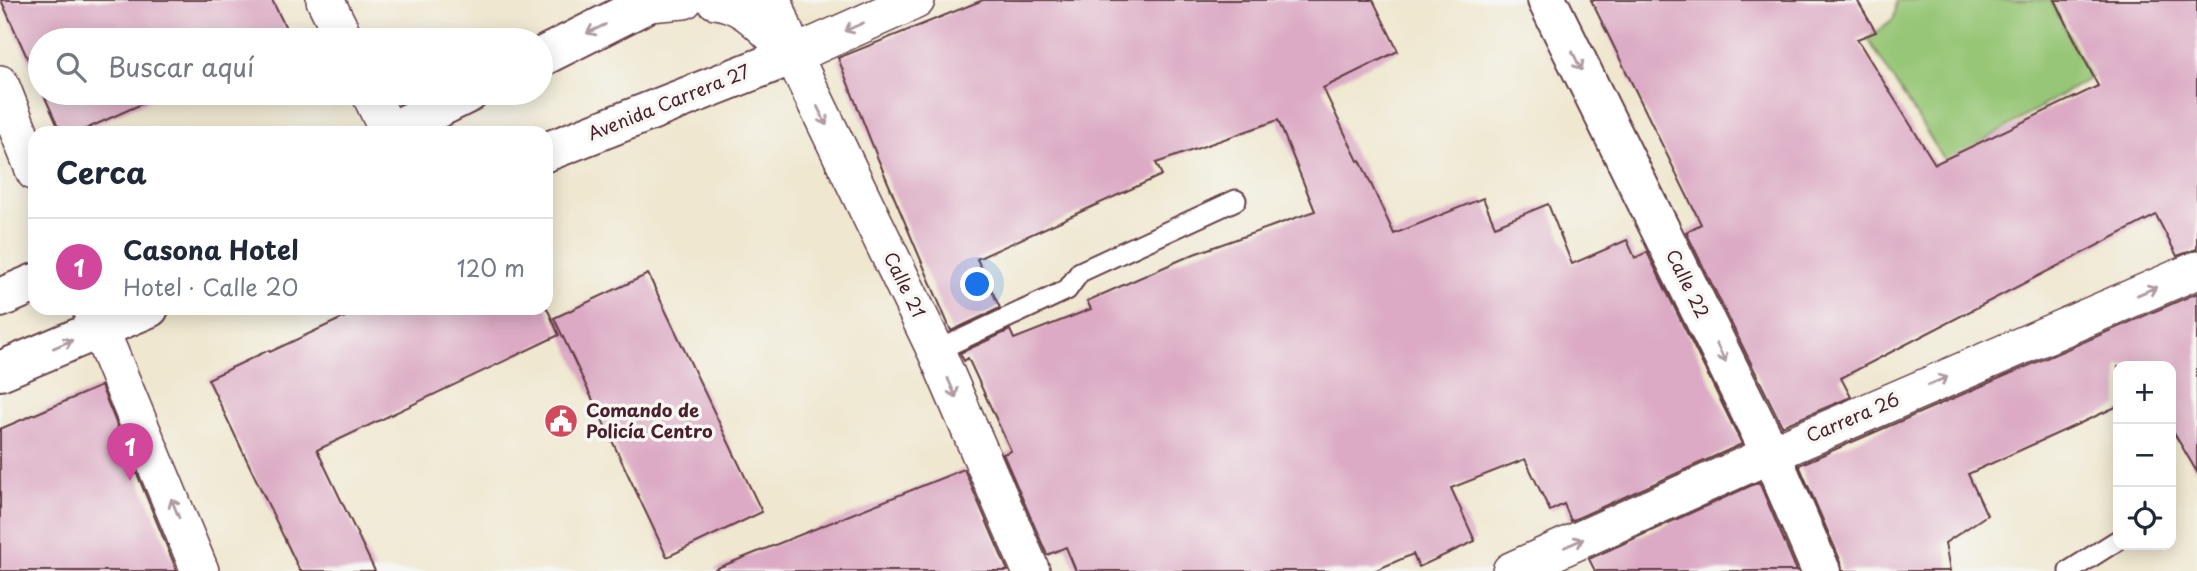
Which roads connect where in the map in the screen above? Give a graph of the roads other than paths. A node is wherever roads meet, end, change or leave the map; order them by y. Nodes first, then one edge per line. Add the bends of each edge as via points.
1 (326, 0) edge
2 (715, 0) edge
3 (773, 0) edge
4 (916, 0) edge
5 (1547, 0) edge
6 (661, 1) edge
7 (339, 28) edge
8 (553, 51) edge
9 (793, 55) junction
10 (0, 84) edge
11 (375, 105) edge
12 (445, 105) edge
13 (385, 126) edge
14 (402, 126) edge
15 (553, 149) edge
16 (28, 154) edge
17 (1236, 200) dead end
18 (2197, 270) edge
19 (28, 286) edge
20 (0, 298) edge
21 (96, 318) edge
22 (936, 351) junction
23 (0, 371) edge
24 (1771, 454) junction
25 (2113, 543) edge
26 (200, 571) edge
27 (1031, 571) edge
28 (1511, 571) edge
29 (1821, 571) edge
30 (2069, 571) edge

1 - 7 street
2 - 9 street via 744,9
3 - 9 street, Calle 21
4 -> 9 street, Avenida Carrera 27
5 -> 24 main road, Calle 22
6 -> 8 main road
9 - 15 main road, Avenida Carrera 27
9 -> 22 street, Calle 21
10 - 16 street
11 - 13 street
12 - 14 main road
17 - 22 lane via 1080,272 1067,289
24 -> 18 street, Carrera 26
19 - 20 main road
23 -> 21 main road
26 -> 21 street
22 -> 27 street, Calle 21
28 -> 24 street, Carrera 26
24 - 29 main road, Calle 22
25 - 30 lane

